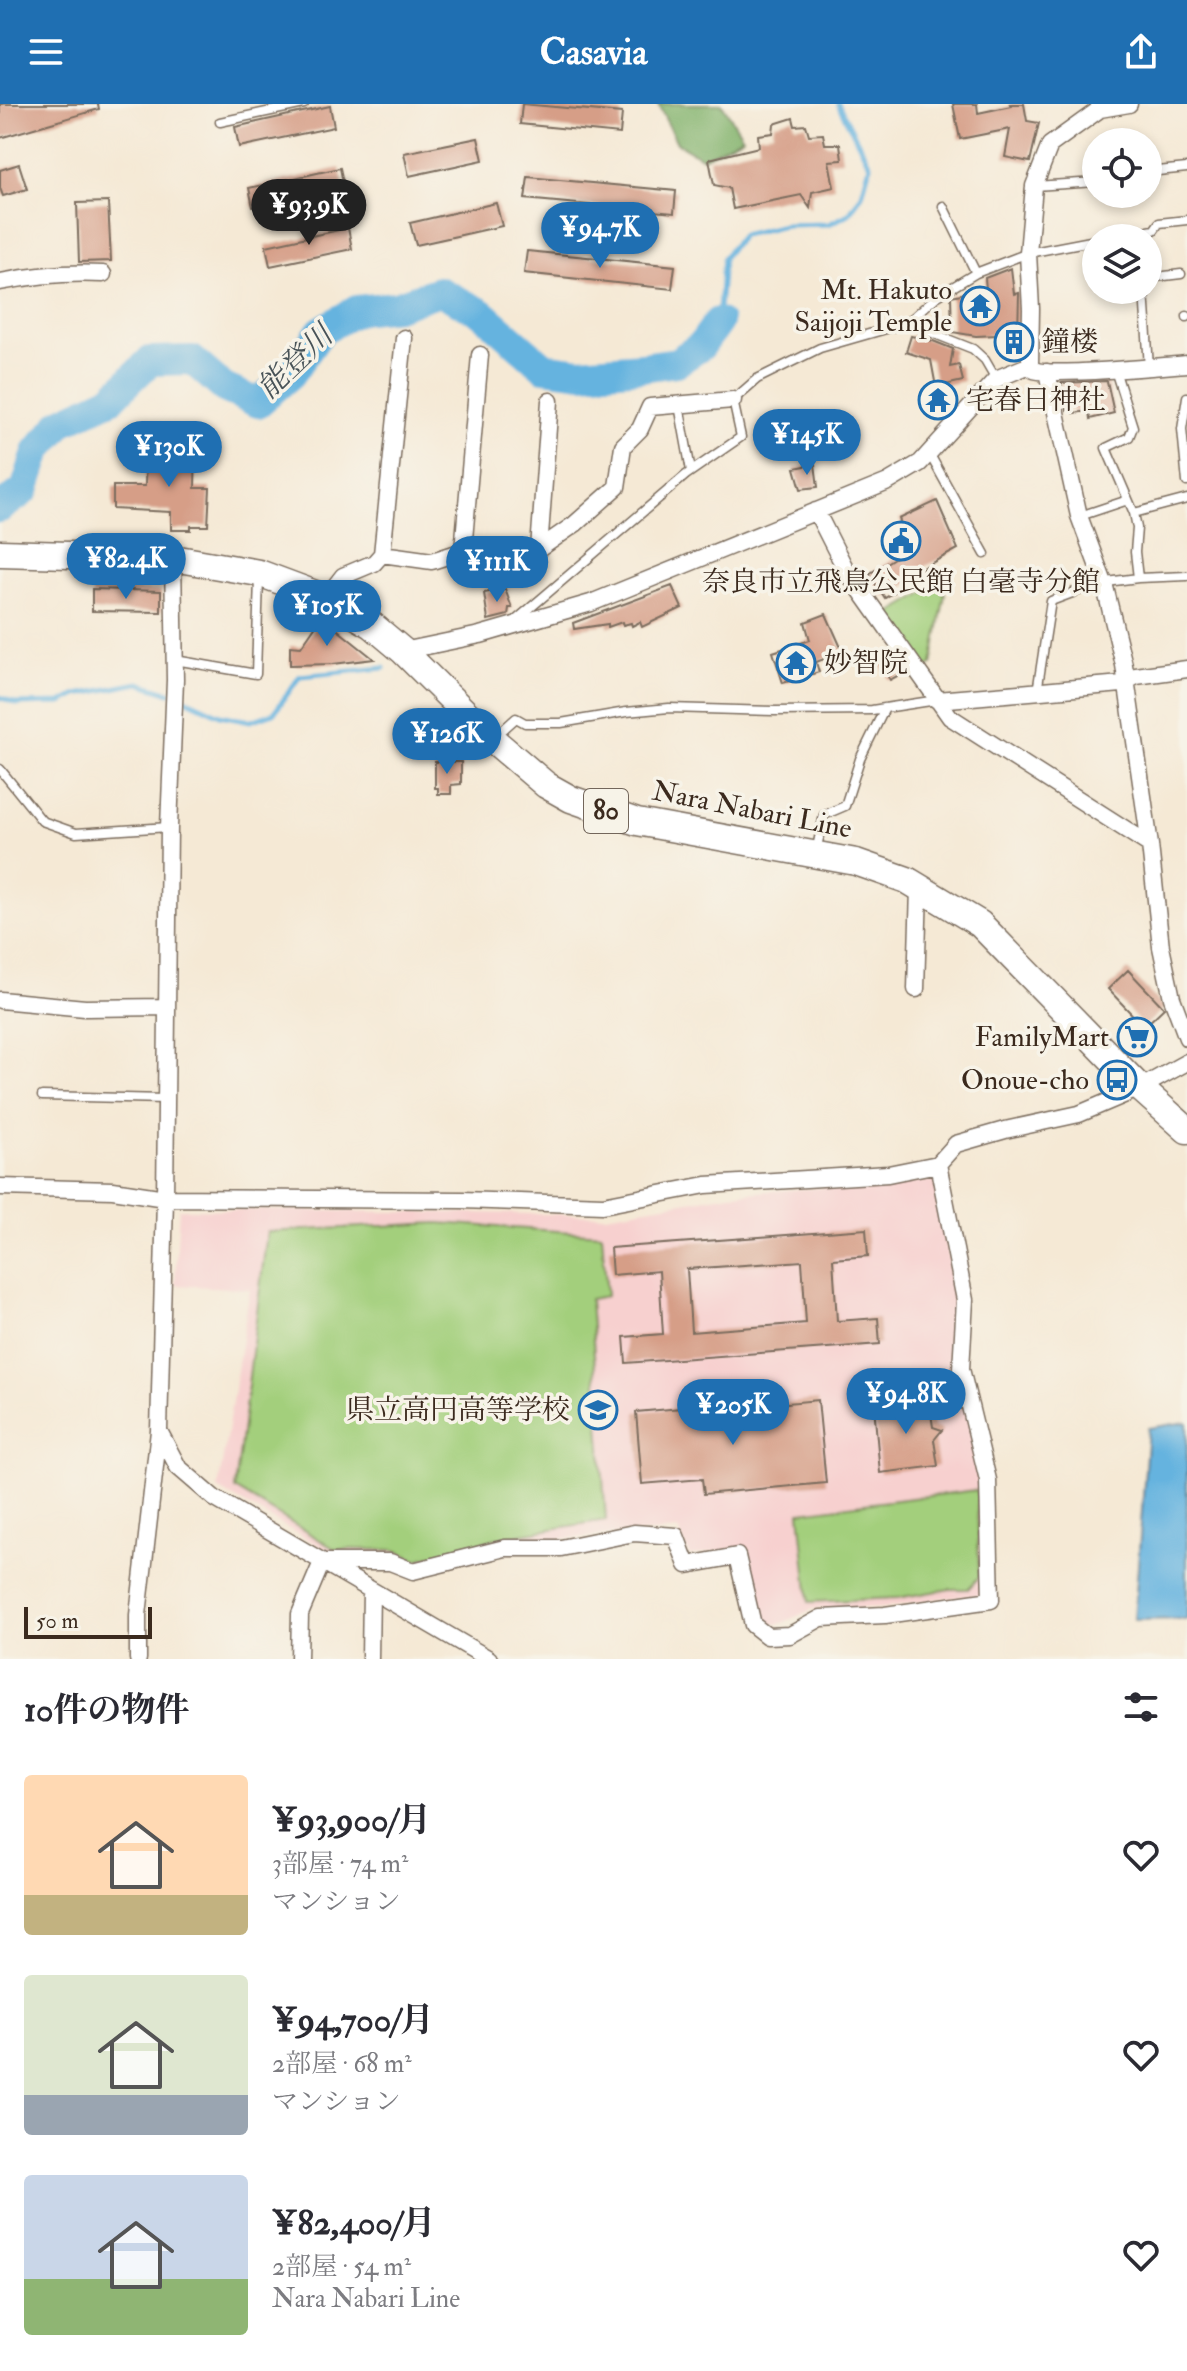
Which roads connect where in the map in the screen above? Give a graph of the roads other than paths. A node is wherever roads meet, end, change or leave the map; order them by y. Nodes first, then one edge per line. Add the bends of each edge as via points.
1 (304, 104) edge
2 (1129, 104) edge
3 (1100, 107) edge
4 (220, 122) dead end
5 (1187, 168) edge
6 (1162, 171) edge
7 (1187, 175) edge
8 (1082, 183) edge
9 (1034, 186) junction
10 (943, 206) dead end
11 (1187, 220) edge
12 (1158, 224) edge
13 (1082, 243) edge
14 (1028, 253) junction
15 (976, 273) junction
16 (103, 274) dead end
17 (1181, 274) dead end
18 (1162, 276) edge
19 (0, 282) edge
20 (1145, 304) edge
21 (907, 323) junction
22 (404, 338) dead end
23 (480, 355) dead end
24 (1187, 364) edge
25 (1030, 365) junction
26 (1149, 368) junction
27 (1115, 370) junction
28 (1047, 372) junction
29 (996, 379) junction
30 (1187, 397) edge
31 (733, 400) junction
32 (550, 401) dead end
33 (679, 405) junction
34 (929, 452) junction
35 (691, 471) junction
36 (1187, 482) edge
37 (1187, 499) edge
38 (1128, 500) junction
39 (816, 511) junction
40 (1134, 513) junction
41 (1079, 516) junction
42 (539, 549) junction
43 (463, 551) junction
44 (0, 553) edge
45 (382, 554) junction
46 (985, 554) dead end
47 (173, 558) junction
48 (259, 573) junction
49 (1187, 576) edge
50 (1138, 578) junction
51 (1104, 583) junction
52 (326, 598) junction
53 (512, 625) junction
54 (403, 651) junction
55 (175, 660) junction
56 (1187, 669) edge
57 (1127, 681) junction
58 (1037, 692) junction
59 (937, 700) junction
60 (885, 708) junction
61 (492, 739) junction
62 (0, 769) edge
63 (169, 827) junction
64 (1150, 845) junction
65 (816, 854) junction
66 (919, 888) junction
67 (916, 989) dead end
68 (0, 1000) edge
69 (166, 1007) junction
70 (1187, 1038) edge
71 (1187, 1062) edge
72 (1140, 1088) junction
73 (42, 1096) dead end
74 (165, 1099) junction
75 (1187, 1130) edge
76 (938, 1164) junction
77 (0, 1187) edge
78 (165, 1198) junction
79 (159, 1431) junction
80 (322, 1562) junction
81 (371, 1590) junction
82 (138, 1659) edge
83 (299, 1659) edge
84 (370, 1659) edge
85 (489, 1659) edge

1 - 4 lane
2 - 3 street
3 - 9 street via 1050,145
5 - 6 lane
5 - 7 lane
8 - 9 lane
9 - 14 street
10 - 15 lane
11 - 12 lane
13 - 14 lane
14 - 15 lane
14 - 25 street
15 - 21 lane via 936,297
16 - 19 street via 41,274
17 - 18 lane
20 - 26 lane
21 - 29 lane via 973,349
21 - 31 lane via 820,348 757,379
22 - 45 street
23 - 43 street
24 - 26 street
25 - 28 street
25 - 29 street
26 - 27 street
27 - 28 street
27 - 38 lane via 1133,427 1129,437 1106,448
28 - 41 street
29 - 34 street
30 - 36 lane via 1182,429
31 - 33 street
31 - 35 lane via 741,437
32 - 42 street
33 - 35 lane
33 - 42 street via 650,407 640,429 623,446 617,487
34 - 39 street via 888,482
34 - 46 lane
35 - 53 lane
37 - 40 lane
38 - 40 lane
38 - 41 lane
39 - 53 street via 591,603
39 - 59 street via 846,570
40 - 50 lane
41 - 51 street
42 - 43 street via 527,560
43 - 45 street via 432,561
44 - 47 main road, Nara Nabari Line / 80
45 - 52 street via 343,576
47 - 48 main road, Nara Nabari Line / 80
47 - 55 street
48 - 52 main road, Nara Nabari Line / 80
48 - 55 lane via 256,674
49 - 50 lane
50 - 51 lane
51 - 57 street
51 - 58 lane via 1051,601
52 - 54 main road, Nara Nabari Line / 80
53 - 54 street
54 - 61 main road, Nara Nabari Line / 80
55 - 63 street
56 - 57 street
57 - 58 street
57 - 64 street
58 - 59 street
59 - 60 lane
59 - 64 street via 950,717
60 - 61 lane via 669,708 561,723 516,718
60 - 65 lane via 845,806 824,815
61 - 65 main road, Nara Nabari Line / 80 via 571,799 637,822
62 - 63 lane via 42,821 76,833
63 - 69 street
64 - 70 street via 1161,947
65 - 66 main road, Nara Nabari Line / 80 via 856,862
66 - 67 street
66 - 72 main road, Nara Nabari Line / 80 via 980,924
68 - 69 street via 85,1008
69 - 74 street
71 - 72 street
72 - 75 main road, Nara Nabari Line / 80
72 - 76 street via 1079,1114 956,1144
73 - 74 lane
74 - 78 street
76 - 78 street via 888,1174 706,1185 603,1205
76 - 80 street via 965,1300 961,1369 988,1480 991,1600 821,1618 790,1635 767,1636 753,1625 737,1556 687,1565 676,1536 634,1533 561,1548 505,1548 413,1571 390,1562
77 - 78 street via 113,1190
78 - 79 street
79 - 80 street via 178,1467 214,1498
79 - 82 street via 138,1615
80 - 81 street
80 - 83 street via 300,1614
81 - 84 street
81 - 85 street

